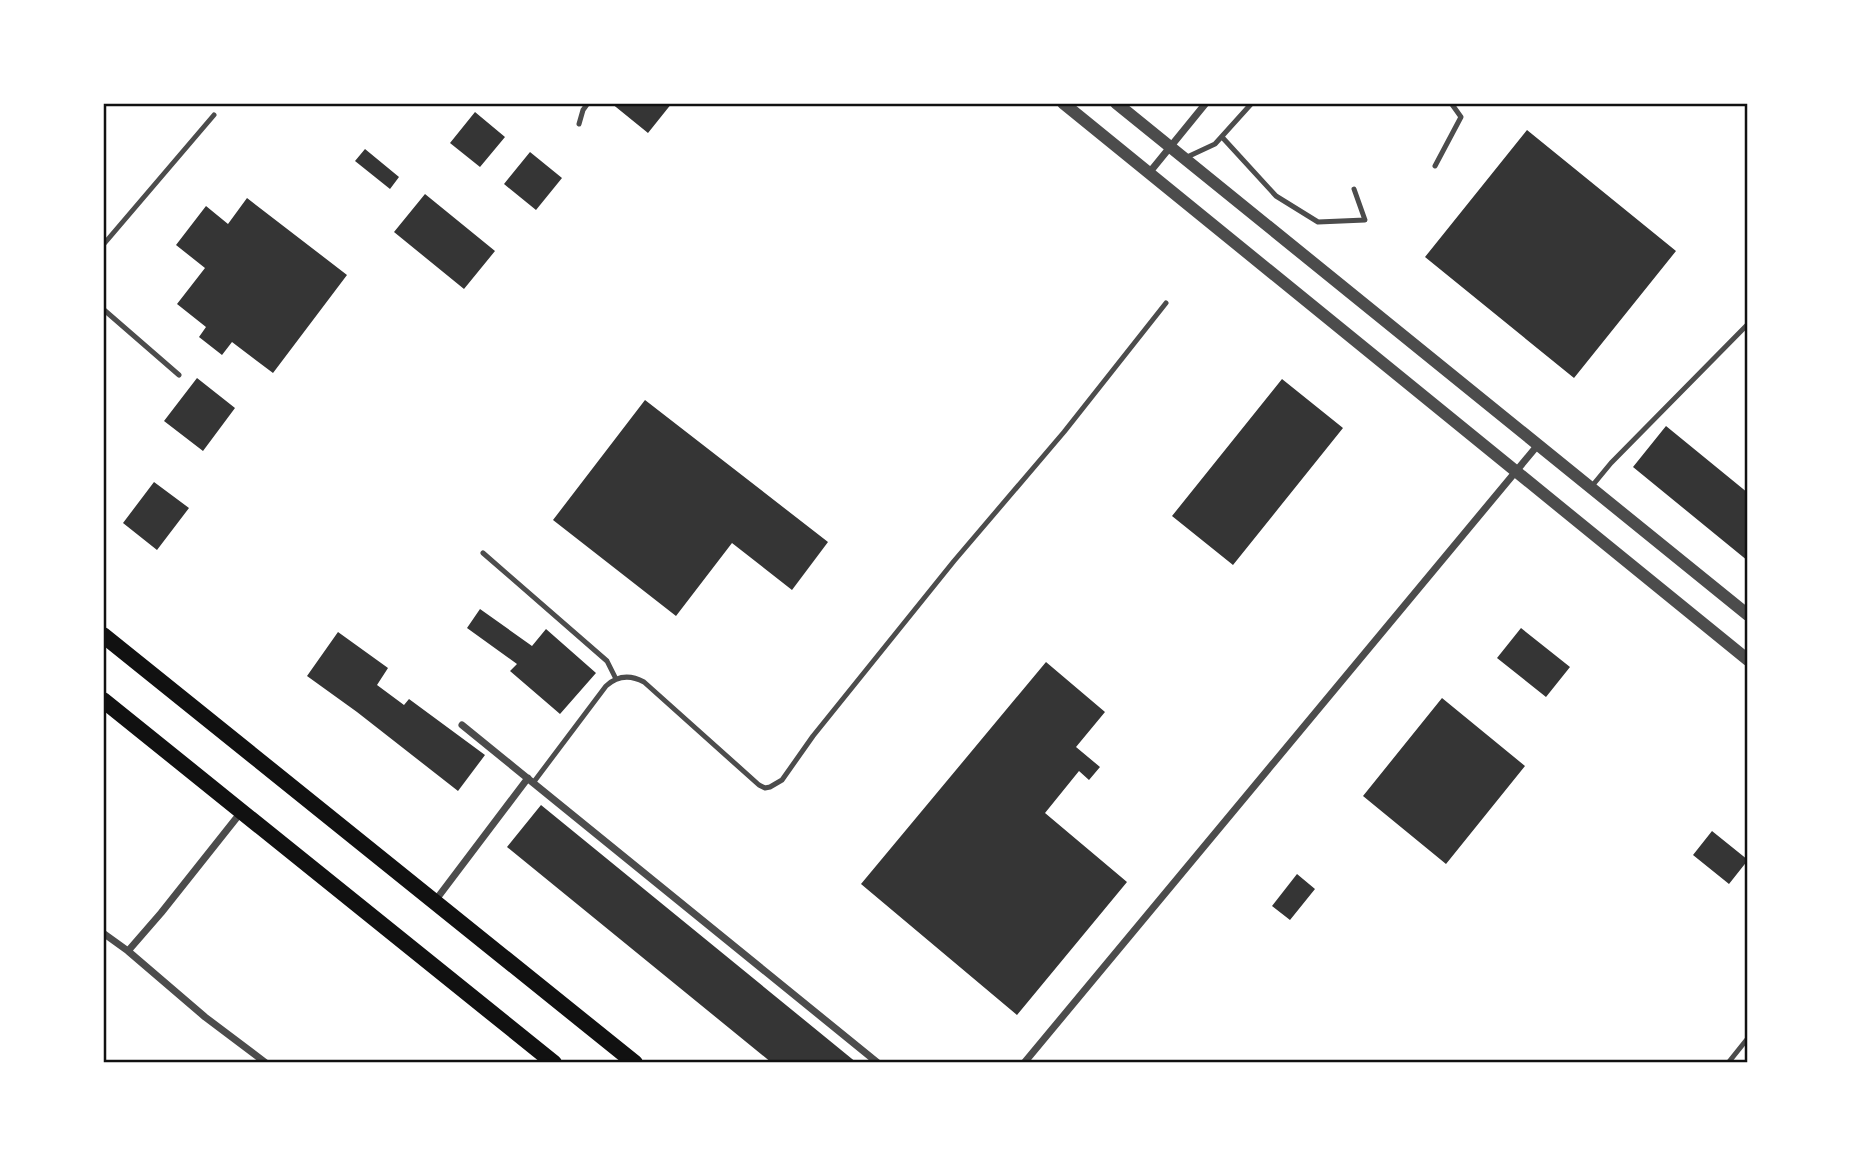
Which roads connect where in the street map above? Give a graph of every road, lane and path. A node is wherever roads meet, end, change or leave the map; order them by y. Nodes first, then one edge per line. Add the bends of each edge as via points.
1 (588, 103) edge
2 (1063, 103) edge
3 (1116, 103) edge
4 (1206, 103) edge
5 (1252, 103) edge
6 (1451, 103) edge
7 (214, 115) dead end
8 (579, 124) dead end
9 (1222, 137) junction
10 (1170, 147) junction
11 (1184, 158) junction
12 (1435, 166) dead end
13 (1149, 173) junction
14 (1353, 189) dead end
15 (103, 245) edge
16 (1166, 303) dead end
17 (103, 309) edge
18 (1748, 324) edge
19 (178, 375) dead end
20 (1537, 446) junction
21 (1515, 472) junction
22 (1590, 488) junction
23 (482, 553) dead end
24 (1748, 615) edge
25 (103, 635) edge
26 (1747, 659) edge
27 (616, 678) junction
28 (103, 700) edge
29 (462, 725) dead end
30 (531, 781) junction
31 (242, 811) junction
32 (435, 901) junction
33 (103, 933) edge
34 (128, 951) junction
35 (1748, 1038) edge
36 (266, 1063) edge
37 (554, 1063) edge
38 (635, 1063) edge
39 (878, 1063) edge
40 (1024, 1063) edge
41 (1728, 1063) edge

1 - 8 lane
2 - 13 street
3 - 10 street
4 - 10 street
5 - 9 lane
6 - 12 lane via 1461,117
7 - 15 lane
9 - 11 lane
9 - 14 lane via 1276,197 1318,222 1365,220
10 - 11 street
10 - 13 street
11 - 20 street
13 - 21 street
16 - 27 lane via 776,785 759,785 644,682
17 - 19 lane
18 - 22 lane
20 - 21 street
20 - 22 street
21 - 26 street
21 - 40 street
22 - 24 street
23 - 27 lane via 607,661
25 - 32 highway
27 - 30 lane
28 - 31 highway
29 - 30 street
30 - 32 street
30 - 39 street
31 - 34 street
31 - 37 highway
32 - 38 highway
33 - 34 street
34 - 36 street
35 - 41 lane

